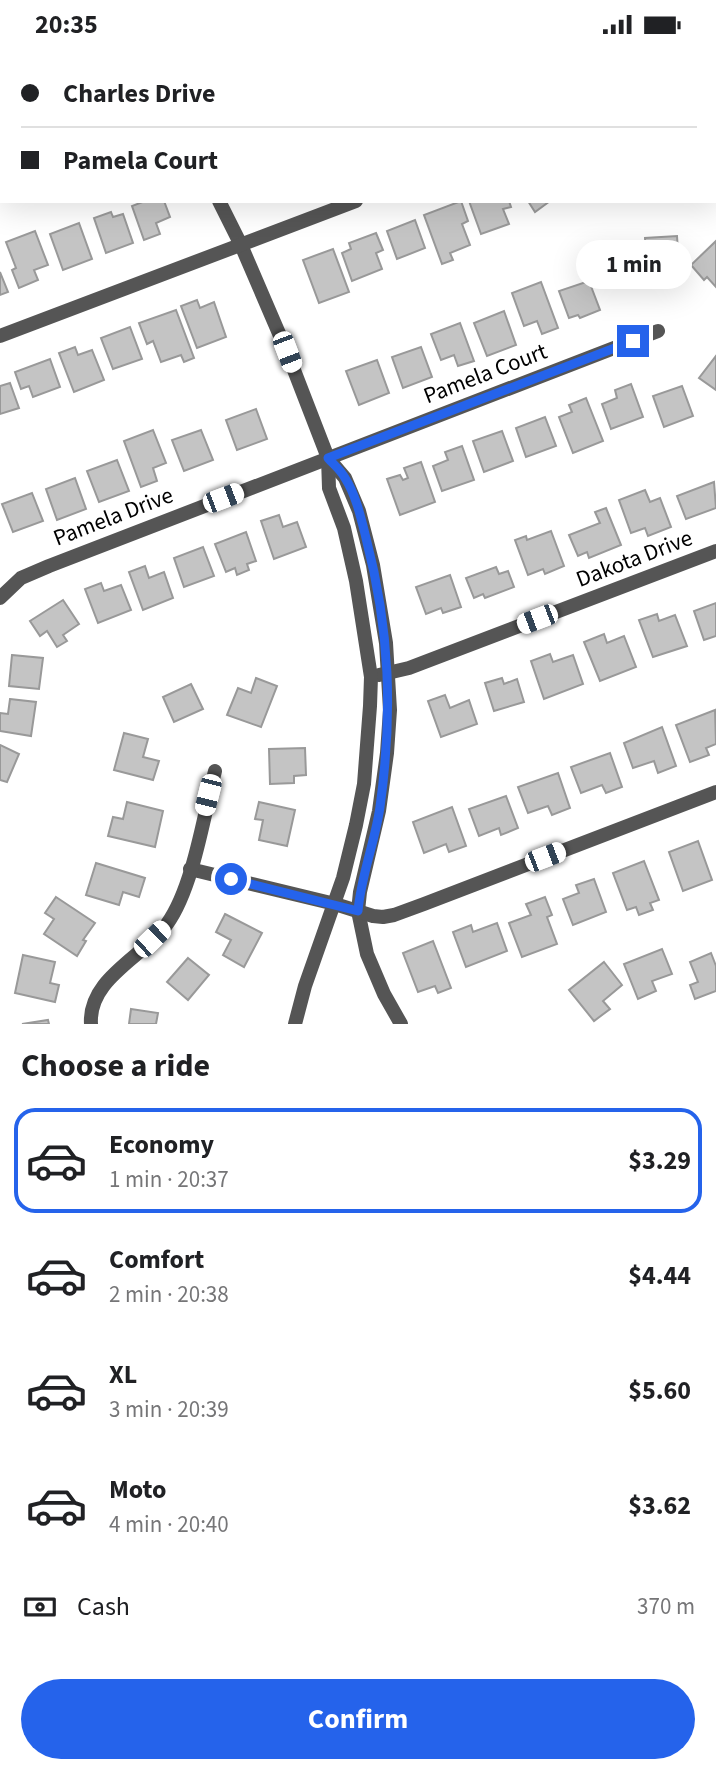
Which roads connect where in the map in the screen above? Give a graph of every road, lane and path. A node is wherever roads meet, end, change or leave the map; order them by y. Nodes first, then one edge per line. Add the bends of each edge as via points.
1 (220, 203) edge
2 (351, 203) edge
3 (241, 245) junction
4 (658, 331) dead end
5 (0, 336) edge
6 (328, 458) junction
7 (716, 551) edge
8 (0, 598) edge
9 (388, 674) junction
10 (370, 677) junction
11 (215, 771) dead end
12 (716, 792) edge
13 (190, 869) junction
14 (335, 904) junction
15 (358, 911) junction
16 (91, 1024) edge
17 (295, 1024) edge
18 (401, 1024) edge

1 - 3 street
2 - 3 street
3 - 5 street
3 - 6 street
4 - 6 street, Pamela Court
6 - 8 street, Pamela Drive via 49,566 21,578
6 - 9 street via 345,478 359,512 381,603
6 - 10 street via 329,488 356,581
7 - 9 street, Dakota Drive
9 - 10 street, Dakota Drive
9 - 15 street via 387,753
10 - 14 street via 364,784
11 - 13 street
12 - 15 street via 394,915
13 - 14 street
13 - 16 street via 166,926 107,981 96,1000
14 - 15 street
14 - 17 street
15 - 18 street via 370,962

